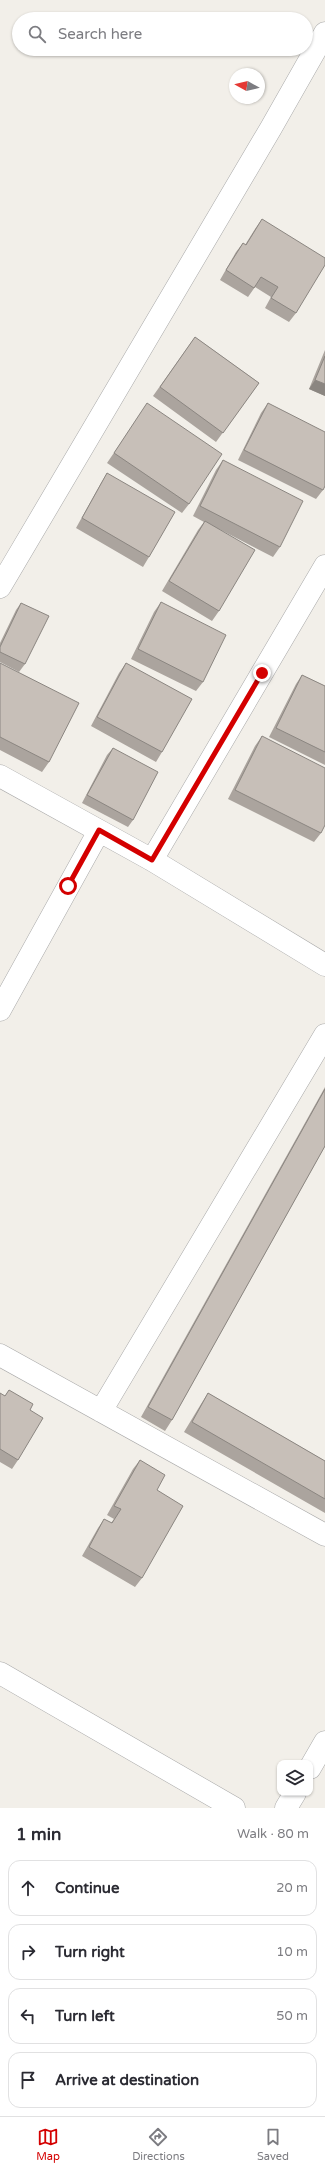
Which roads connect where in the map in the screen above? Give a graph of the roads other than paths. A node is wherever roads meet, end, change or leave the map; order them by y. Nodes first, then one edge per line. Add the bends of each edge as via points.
1 (325, 33) edge
2 (313, 54) edge
3 (312, 56) edge
4 (325, 566) edge
5 (0, 587) edge
6 (0, 776) edge
7 (99, 830) junction
8 (152, 860) junction
9 (325, 966) edge
10 (0, 1010) edge
11 (325, 1035) edge
12 (0, 1355) edge
13 (101, 1411) junction
14 (325, 1535) edge
15 (0, 1673) edge
16 (325, 1742) edge
17 (313, 1763) edge
18 (293, 1796) edge
19 (234, 1808) edge
20 (286, 1808) edge

1 - 2 street
3 - 5 street
4 - 8 street
6 - 7 street
7 - 8 street
7 - 10 street
8 - 9 street
11 - 13 street
12 - 13 street
13 - 14 street
15 - 19 street
16 - 17 street
18 - 20 street

